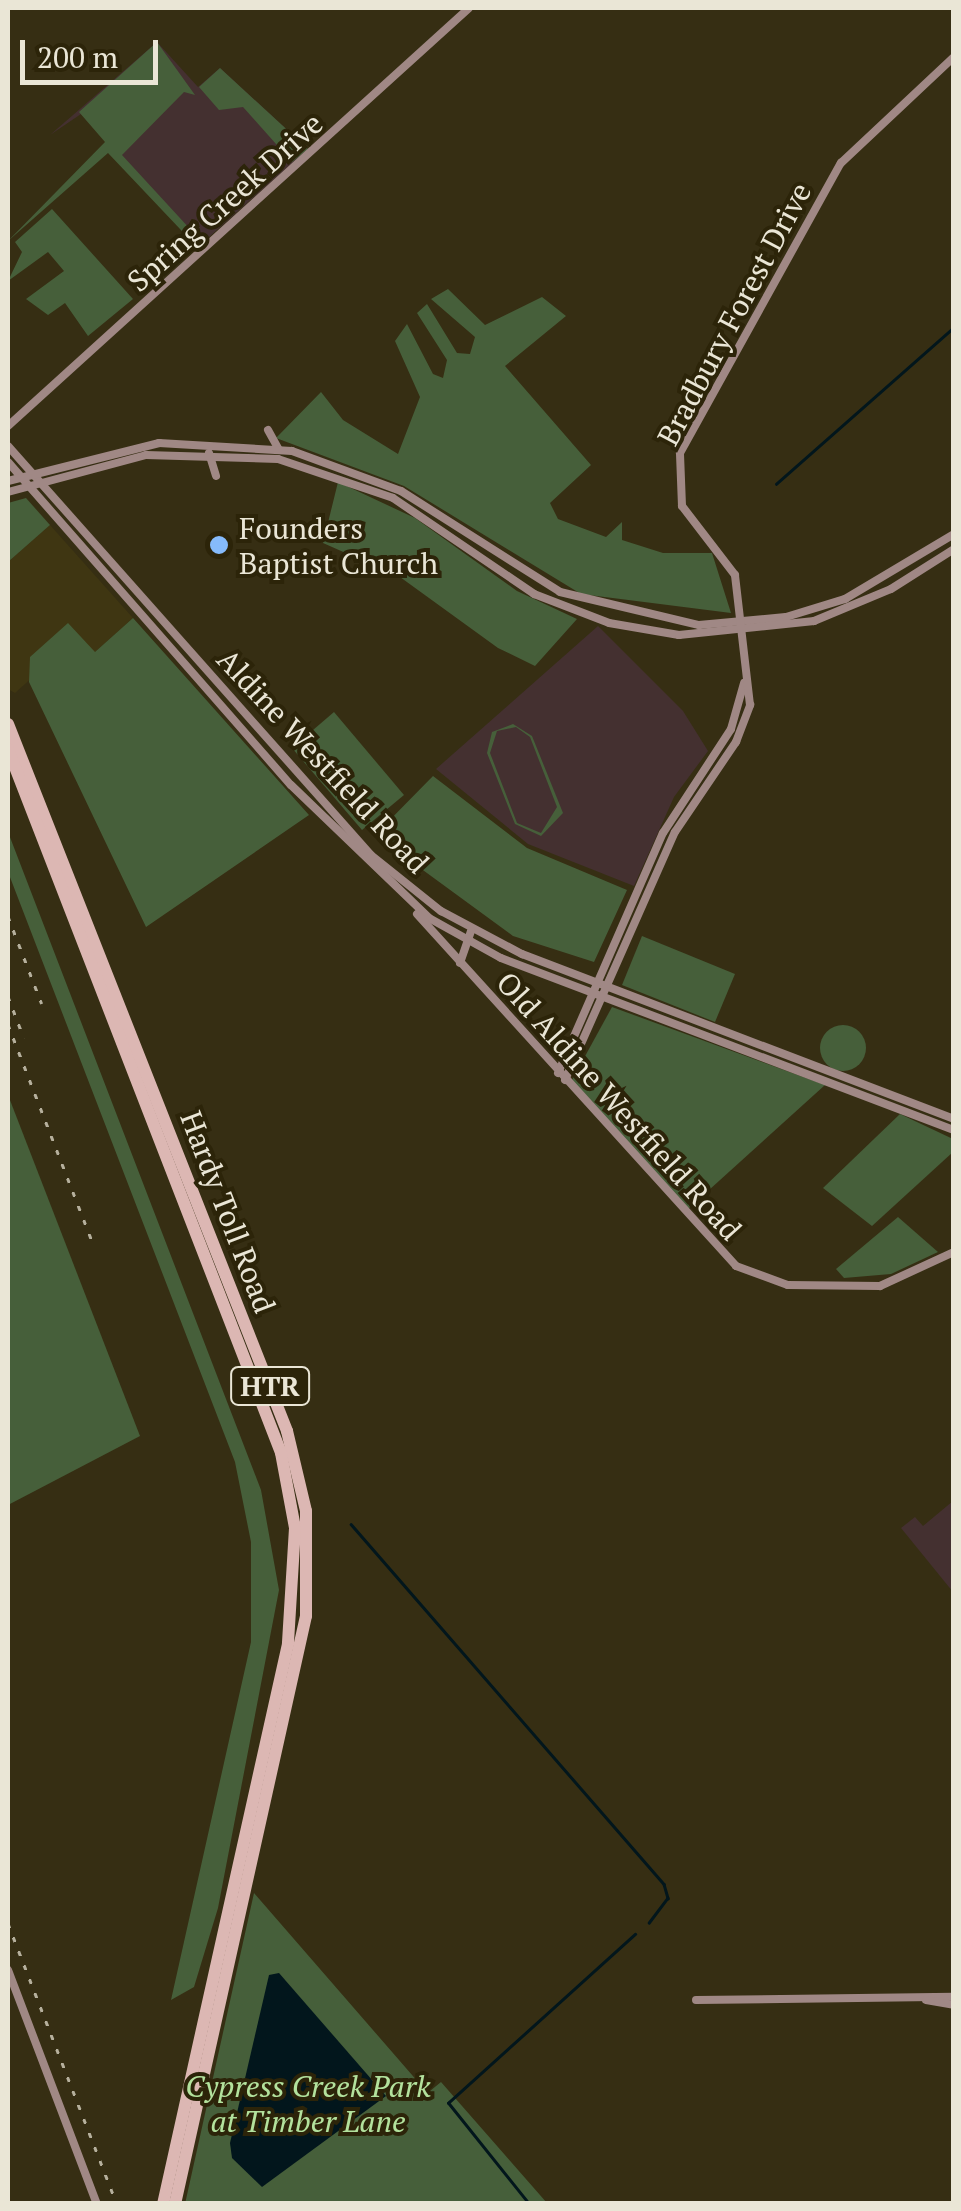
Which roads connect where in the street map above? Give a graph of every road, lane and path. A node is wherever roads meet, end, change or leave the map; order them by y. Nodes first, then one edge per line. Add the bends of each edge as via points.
1 (469, 8) edge
2 (954, 57) edge
3 (8, 426) edge
4 (268, 430) dead end
5 (8, 446) edge
6 (137, 446) junction
7 (282, 449) junction
8 (205, 451) junction
9 (139, 456) junction
10 (330, 461) junction
11 (8, 464) edge
12 (323, 470) junction
13 (32, 475) junction
14 (216, 476) dead end
15 (59, 477) junction
16 (21, 478) junction
17 (8, 479) edge
18 (39, 483) junction
19 (28, 486) junction
20 (8, 492) edge
21 (415, 498) junction
22 (57, 504) junction
23 (407, 506) junction
24 (954, 534) edge
25 (954, 548) edge
26 (493, 554) junction
27 (485, 562) junction
28 (571, 597) junction
29 (848, 598) junction
30 (566, 607) junction
31 (853, 608) junction
32 (658, 621) junction
33 (743, 629) junction
34 (654, 632) junction
35 (175, 636) junction
36 (166, 644) junction
37 (745, 674) junction
38 (8, 724) edge
39 (8, 749) edge
40 (705, 764) junction
41 (714, 770) junction
42 (354, 835) junction
43 (344, 842) junction
44 (647, 883) junction
45 (408, 903) junction
46 (471, 931) junction
47 (465, 940) junction
48 (522, 954) junction
49 (460, 964) junction
50 (518, 964) junction
51 (602, 984) junction
52 (612, 988) junction
53 (598, 994) junction
54 (608, 998) junction
55 (684, 1021) junction
56 (558, 1073) junction
57 (565, 1080) junction
58 (917, 1110) junction
59 (954, 1119) edge
60 (954, 1130) edge
61 (954, 1252) edge
62 (8, 1970) edge
63 (912, 1996) junction
64 (954, 1996) edge
65 (696, 2000) dead end
66 (954, 2005) edge
67 (196, 2080) junction
68 (97, 2204) edge
69 (163, 2204) edge
70 (175, 2204) edge

1 - 3 main road, Spring Creek Drive
2 - 33 main road, Bradbury Forest Drive via 841,163 680,453 682,506 730,564
4 - 7 main road
5 - 13 main road, Aldine Westfield Road
6 - 7 main road
6 - 9 main road
6 - 13 main road
7 - 10 main road
8 - 9 main road
8 - 12 main road
8 - 14 main road via 218,462
9 - 15 main road
10 - 12 main road
10 - 21 main road
11 - 16 main road, Aldine Westfield Road
11 - 17 main road
12 - 23 main road
13 - 16 main road
13 - 18 main road, Aldine Westfield Road
15 - 18 main road
15 - 22 main road via 51,486
16 - 17 main road
16 - 19 main road, Aldine Westfield Road
18 - 19 main road
18 - 22 main road, Aldine Westfield Road
19 - 20 main road
19 - 36 main road, Aldine Westfield Road
21 - 23 main road
21 - 26 main road
22 - 35 main road, Aldine Westfield Road
23 - 27 main road
24 - 29 main road
25 - 31 main road
26 - 27 main road
26 - 28 main road
27 - 30 main road
28 - 30 main road
28 - 32 main road
29 - 31 main road
29 - 33 main road
30 - 34 main road
31 - 33 main road
32 - 33 main road
32 - 34 main road
33 - 34 main road
33 - 37 main road, Bradbury Forest Drive
35 - 36 main road
35 - 42 main road, Aldine Westfield Road
36 - 43 main road, Aldine Westfield Road
37 - 40 main road via 738,716
37 - 41 main road via 747,718
38 - 67 highway, Hardy Toll Road / HTR via 287,1431 306,1511 306,1616
39 - 67 highway, Hardy Toll Road / HTR via 291,1492 288,1644
40 - 41 main road
40 - 44 main road
41 - 44 main road
42 - 43 main road
42 - 46 main road, Aldine Westfield Road via 402,884
43 - 45 main road, Aldine Westfield Road
44 - 51 main road
44 - 52 main road
45 - 47 main road, Aldine Westfield Road
45 - 49 main road
46 - 47 main road, Old Aldine Westfield Road
46 - 48 main road, Aldine Westfield Road
47 - 49 main road, Old Aldine Westfield Road
47 - 50 main road, Aldine Westfield Road
48 - 50 main road
48 - 51 main road, Aldine Westfield Road
49 - 56 main road, Old Aldine Westfield Road
50 - 53 main road, Aldine Westfield Road
51 - 52 main road, Aldine Westfield Road
51 - 53 main road
52 - 54 main road
52 - 55 main road, Aldine Westfield Road
53 - 54 main road, Aldine Westfield Road
53 - 56 main road
54 - 55 main road, Aldine Westfield Road
54 - 57 main road
55 - 58 main road, Aldine Westfield Road
56 - 57 main road, Old Aldine Westfield Road
57 - 61 main road, Old Aldine Westfield Road via 745,1272 788,1284 880,1286
58 - 59 main road, Aldine Westfield Road
58 - 60 main road, Aldine Westfield Road
62 - 68 main road
63 - 64 main road
63 - 65 main road
63 - 66 main road
67 - 69 highway, Hardy Toll Road / HTR
67 - 70 highway, Hardy Toll Road / HTR

